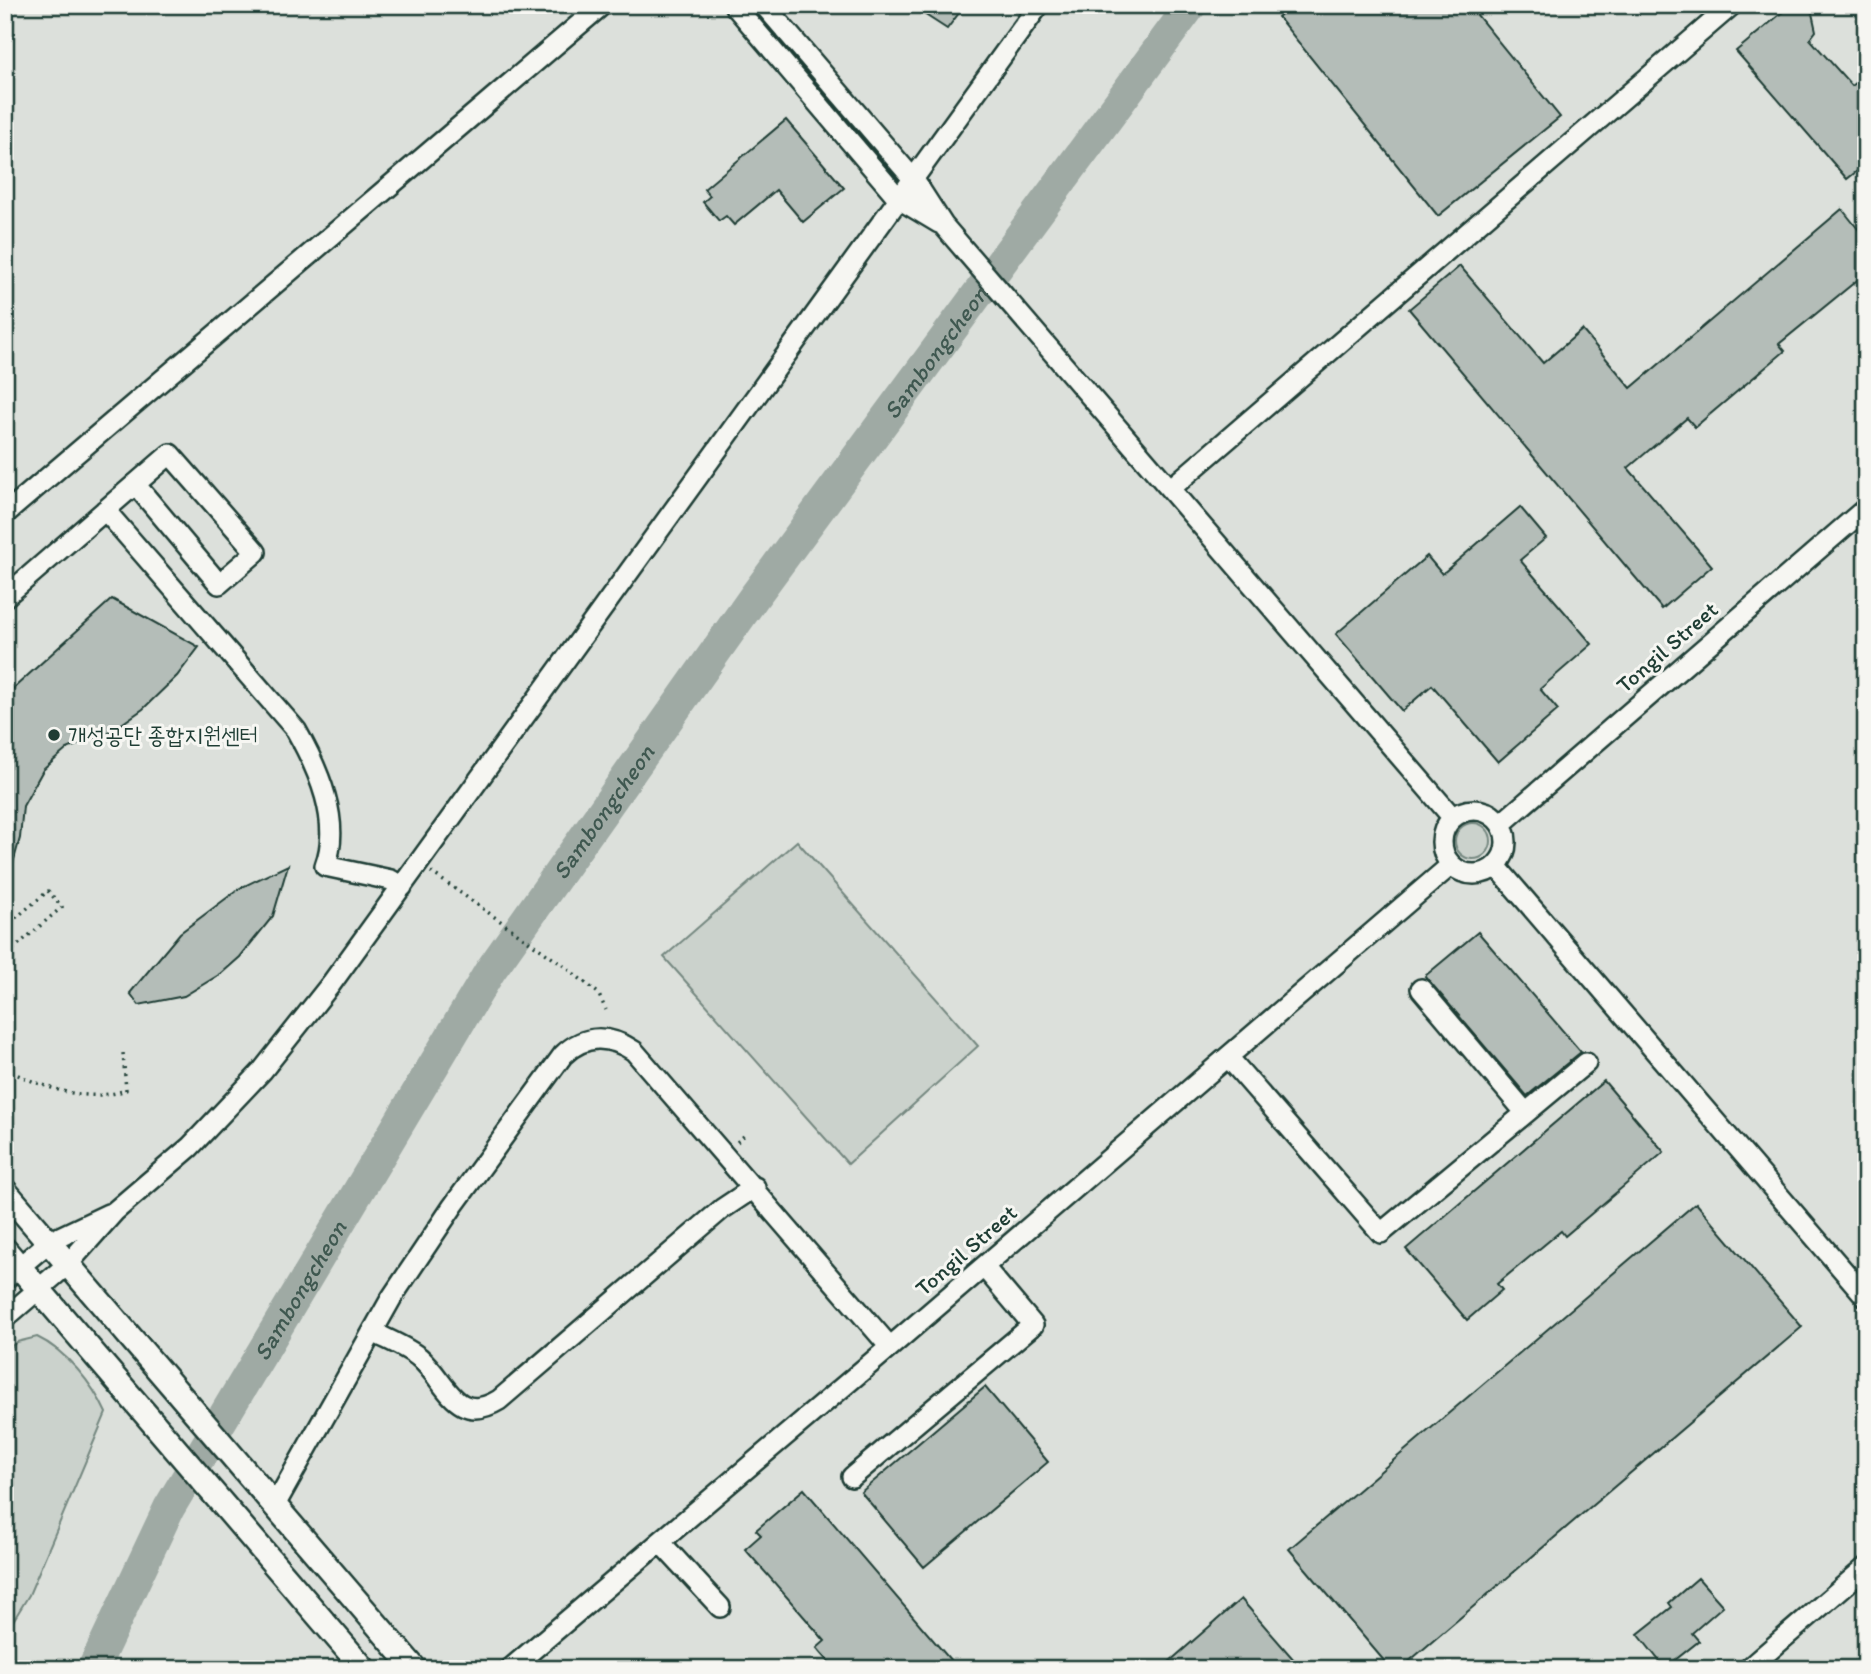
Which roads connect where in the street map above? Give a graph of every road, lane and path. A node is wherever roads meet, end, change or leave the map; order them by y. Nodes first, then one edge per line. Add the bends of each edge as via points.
1 (602, 5) edge
2 (734, 5) edge
3 (764, 5) edge
4 (1039, 5) edge
5 (1732, 5) edge
6 (914, 180) junction
7 (899, 199) junction
8 (943, 225) junction
9 (135, 484) junction
10 (1170, 489) junction
11 (1866, 508) edge
12 (105, 510) junction
13 (5, 514) edge
14 (5, 597) edge
15 (1453, 818) junction
16 (1501, 824) junction
17 (1451, 865) junction
18 (1496, 866) junction
19 (427, 869) dead end
20 (402, 887) junction
21 (5, 928) edge
22 (5, 956) edge
23 (1421, 989) dead end
24 (606, 1010) dead end
25 (123, 1053) dead end
26 (1228, 1057) junction
27 (1586, 1063) dead end
28 (5, 1069) edge
29 (1525, 1112) junction
30 (755, 1187) junction
31 (5, 1191) edge
32 (115, 1211) junction
33 (49, 1242) junction
34 (68, 1264) junction
35 (10, 1265) edge
36 (984, 1266) junction
37 (39, 1289) junction
38 (1866, 1297) edge
39 (5, 1318) edge
40 (373, 1332) junction
41 (890, 1347) junction
42 (852, 1477) dead end
43 (275, 1505) junction
44 (660, 1542) junction
45 (1866, 1567) edge
46 (720, 1607) dead end
47 (364, 1669) edge
48 (415, 1669) edge
49 (510, 1669) edge
50 (1748, 1669) edge

1 - 13 street
2 - 7 street
3 - 6 street
4 - 6 street
5 - 10 street
6 - 7 street
6 - 8 street
7 - 8 street
7 - 20 street
8 - 10 street
9 - 9 street via 219,584 256,552 170,454
9 - 12 street
10 - 15 street
11 - 16 street, Tongil Street
12 - 14 street
12 - 20 street via 296,730 326,800 331,850 325,866 391,880
15 - 16 street via 1479,810
15 - 17 street via 1442,841
16 - 18 street via 1507,846
17 - 18 street via 1473,875
17 - 26 street, Tongil Street
18 - 38 street
19 - 24 path via 568,969 598,993
20 - 32 street via 262,1071 190,1147
21 - 22 path via 48,891 62,906
23 - 29 street
25 - 28 path via 126,1090 110,1095 90,1097
26 - 29 street via 1381,1233
26 - 36 street, Tongil Street
27 - 29 street
30 - 40 street via 722,1209 482,1410 456,1401 422,1360
30 - 40 street via 634,1051 605,1038 575,1044 453,1206
30 - 41 street
31 - 33 main road
32 - 33 street
32 - 34 street
33 - 34 main road
33 - 35 street
34 - 37 street
34 - 43 main road
35 - 37 main road
36 - 41 street, Tongil Street
36 - 42 street via 1033,1325
37 - 39 street
37 - 47 main road
40 - 43 street
41 - 44 street, Tongil Street
43 - 48 main road
44 - 46 street
44 - 49 street, Tongil Street
45 - 50 street

